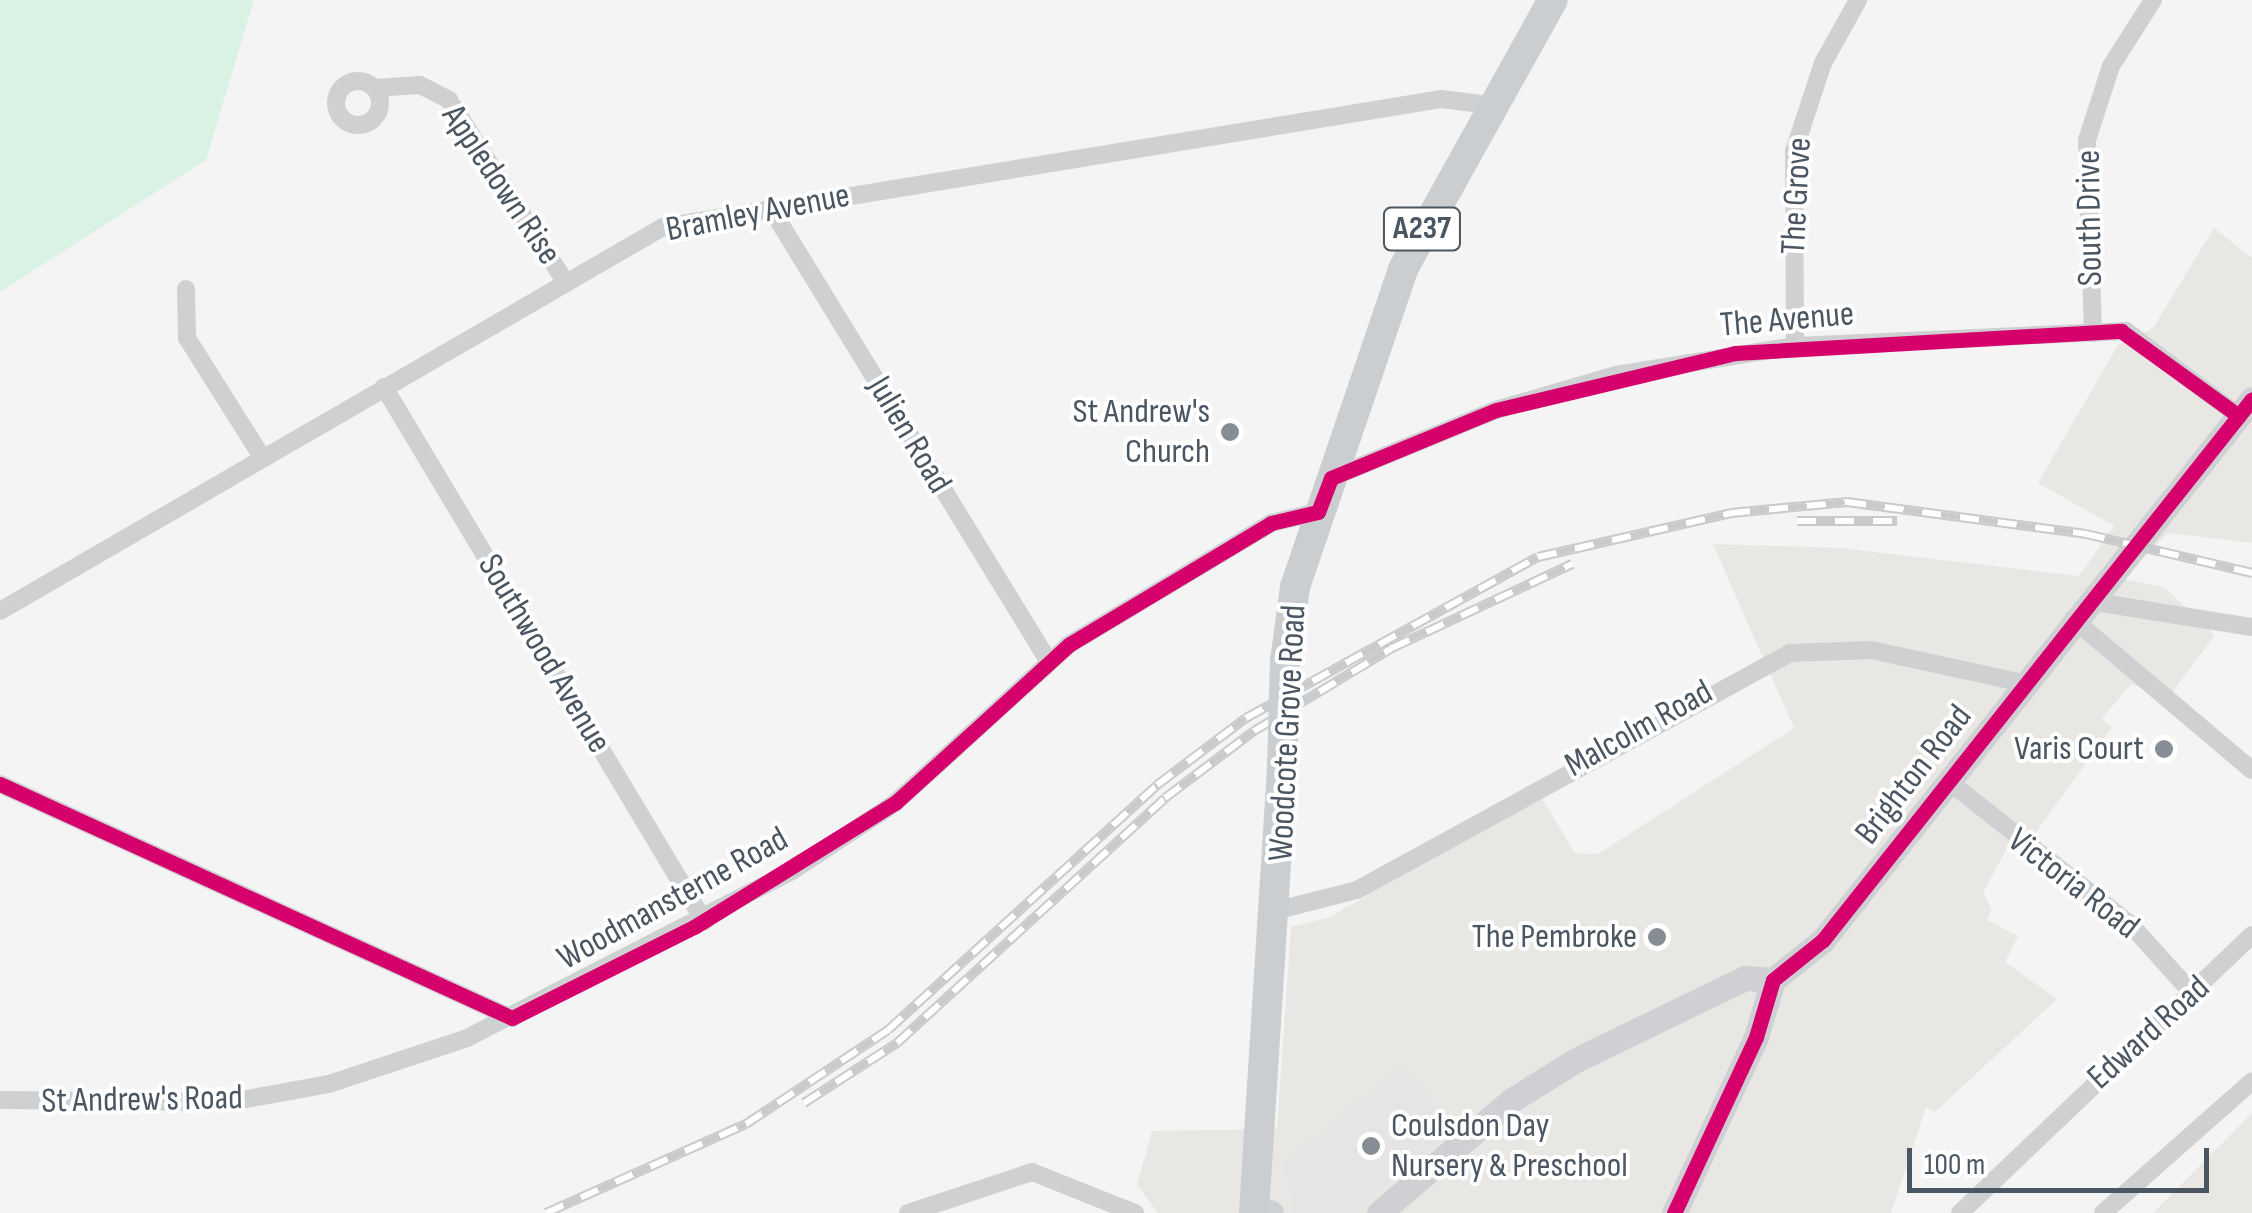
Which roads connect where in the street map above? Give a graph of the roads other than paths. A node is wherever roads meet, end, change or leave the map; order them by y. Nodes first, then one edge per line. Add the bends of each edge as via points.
1 (1554, 0) edge
2 (1858, 0) edge
3 (2153, 0) edge
4 (374, 88) dead end
5 (1490, 106) junction
6 (770, 207) junction
7 (566, 283) junction
8 (186, 289) dead end
9 (2092, 333) junction
10 (1796, 346) junction
11 (384, 387) junction
12 (2246, 408) edge
13 (262, 457) junction
14 (1331, 478) junction
15 (1318, 512) junction
16 (2080, 610) junction
17 (0, 611) edge
18 (2252, 626) edge
19 (1048, 662) junction
20 (2023, 683) junction
21 (2252, 770) edge
22 (1947, 780) junction
23 (0, 784) edge
24 (1278, 910) junction
25 (704, 921) junction
26 (2252, 935) edge
27 (1773, 980) junction
28 (2193, 994) junction
29 (512, 1018) junction
30 (2252, 1081) edge
31 (0, 1100) edge
32 (1264, 1162) junction
33 (908, 1213) edge
34 (1136, 1213) edge
35 (1254, 1213) edge
36 (1270, 1213) edge
37 (1379, 1213) edge
38 (1674, 1213) edge
39 (1960, 1213) edge
40 (2103, 1213) edge

1 - 5 main road, Woodcote Grove Road / A237
2 - 10 street, The Grove via 1823,63 1794,151
3 - 9 street, South Drive via 2111,66 2087,140
4 - 7 street, Appledown Rise via 420,85 449,100
5 - 6 street, Bramley Avenue via 1441,99
5 - 14 main road, Woodcote Grove Road / A237 via 1403,268
6 - 7 street, Bramley Avenue via 663,226
6 - 19 street, Julien Road
7 - 11 street, Bramley Avenue
8 - 13 street via 187,338
9 - 10 street, The Avenue
9 - 12 street, The Avenue via 2132,333
10 - 14 street, The Avenue via 1552,393
11 - 13 street, Bramley Avenue
11 - 25 street, Southwood Avenue
12 - 16 main road, Brighton Road
13 - 17 street, Bramley Avenue
14 - 15 main road, Woodcote Grove Road / A237
15 - 19 street, Woodmansterne Road via 1256,532
15 - 24 main road, Woodcote Grove Road / A237, bridge via 1285,662
16 - 18 street
16 - 20 main road, Brighton Road
16 - 21 street
19 - 25 street, Woodmansterne Road via 895,803
20 - 22 main road, Brighton Road
20 - 24 street, Malcolm Road via 1871,650 1790,652 1357,890
22 - 27 main road, Brighton Road via 1824,940
22 - 28 street, Victoria Road via 2130,924
23 - 29 street
24 - 32 main road, Woodcote Grove Road / A237
25 - 29 street, Woodmansterne Road
26 - 28 street, Edward Road
27 - 37 main road via 1745,978 1576,1060 1512,1100
27 - 38 main road, Brighton Road
28 - 39 street, Edward Road
29 - 31 street, St Andrew's Road via 406,1061 280,1095 126,1107
30 - 40 street
32 - 35 main road, Woodcote Grove Road / A237
32 - 36 main road, Woodcote Grove Road / A237
33 - 34 street via 1032,1172

